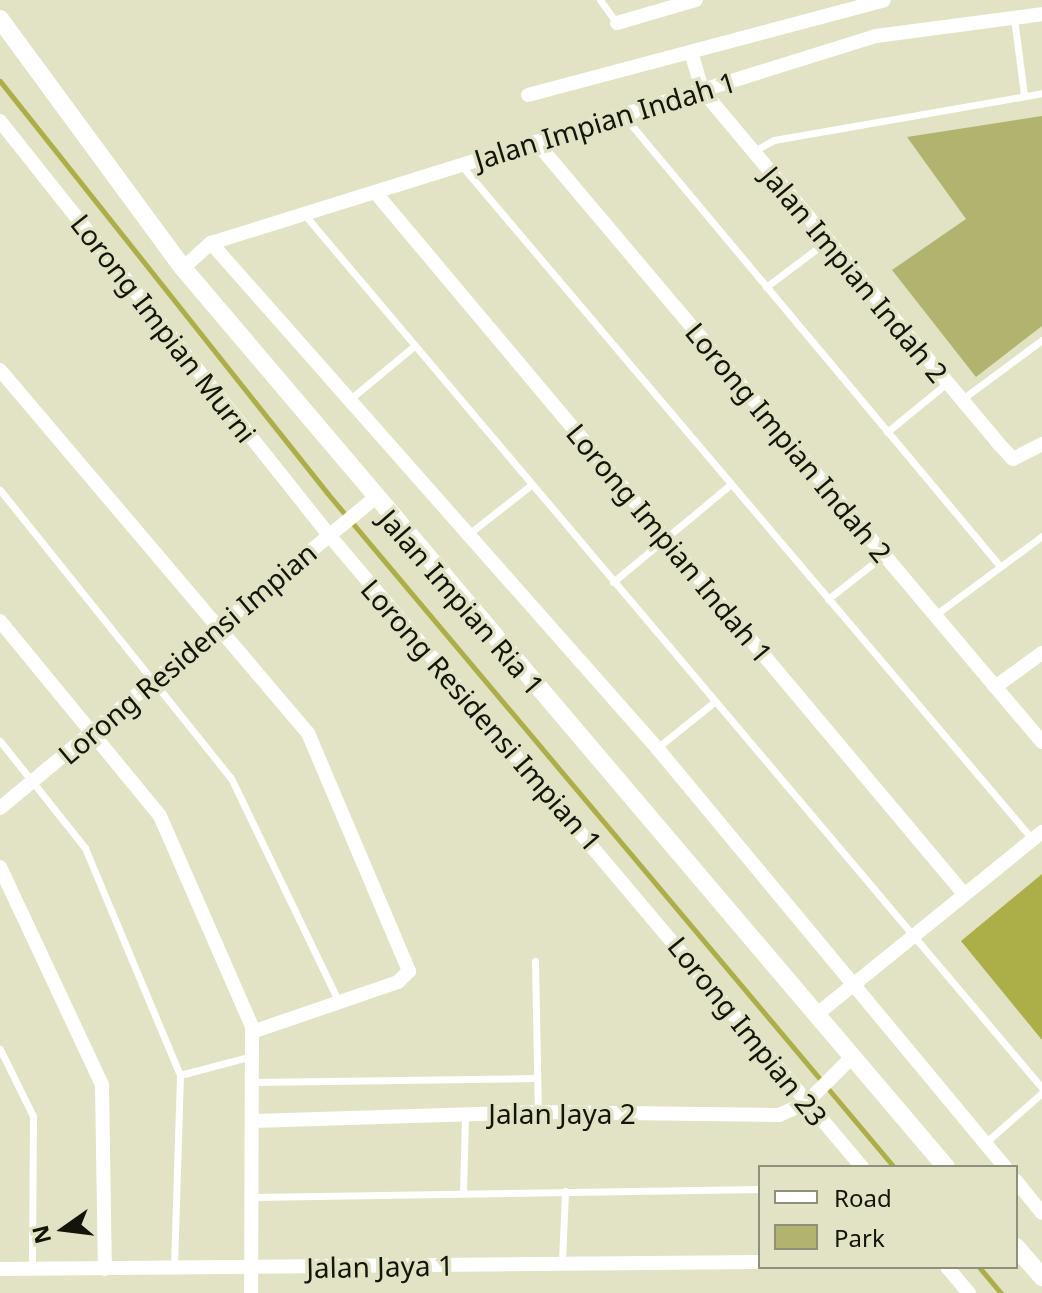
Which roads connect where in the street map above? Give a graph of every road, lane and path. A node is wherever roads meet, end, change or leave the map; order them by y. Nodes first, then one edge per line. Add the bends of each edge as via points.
1 (600, 0) edge
2 (696, 0) edge
3 (884, 0) edge
4 (1042, 14) edge
5 (1013, 16) junction
6 (0, 19) edge
7 (617, 23) joint
8 (692, 55) junction
9 (702, 90) junction
10 (1042, 93) edge
11 (528, 95) dead end
12 (1024, 95) junction
13 (623, 115) junction
14 (0, 121) edge
15 (536, 142) junction
16 (752, 152) junction
17 (461, 165) junction
18 (375, 192) junction
19 (304, 214) junction
20 (827, 241) junction
21 (211, 243) junction
22 (183, 268) junction
23 (766, 287) junction
24 (1042, 340) edge
25 (414, 346) junction
26 (0, 370) edge
27 (947, 383) junction
28 (349, 400) junction
29 (961, 400) junction
30 (887, 432) junction
31 (1042, 444) edge
32 (731, 484) junction
33 (531, 485) junction
34 (0, 490) edge
35 (374, 499) junction
36 (334, 531) junction
37 (1042, 536) edge
38 (465, 537) junction
39 (666, 539) junction
40 (884, 555) junction
41 (1000, 566) junction
42 (613, 582) junction
43 (828, 599) junction
44 (935, 615) junction
45 (0, 621) edge
46 (217, 628) junction
47 (1042, 653) edge
48 (155, 680) junction
49 (995, 687) junction
50 (714, 702) junction
51 (93, 733) junction
52 (1039, 734) edge
53 (0, 741) edge
54 (657, 748) junction
55 (34, 780) junction
56 (0, 808) edge
57 (1037, 836) edge
58 (0, 867) edge
59 (636, 894) joint
60 (964, 894) junction
61 (912, 938) junction
62 (535, 961) dead end
63 (855, 983) junction
64 (340, 1004) junction
65 (816, 1015) junction
66 (252, 1032) junction
67 (0, 1049) edge
68 (252, 1056) junction
69 (851, 1058) junction
70 (180, 1075) junction
71 (537, 1078) junction
72 (252, 1082) junction
73 (1042, 1090) edge
74 (806, 1103) junction
75 (538, 1112) junction
76 (465, 1114) junction
77 (252, 1121) junction
78 (985, 1143) junction
79 (860, 1165) edge
80 (944, 1165) edge
81 (1003, 1165) edge
82 (1018, 1183) edge
83 (758, 1189) edge
84 (565, 1191) junction
85 (463, 1193) junction
86 (252, 1197) junction
87 (1042, 1213) edge
88 (1018, 1249) edge
89 (562, 1261) junction
90 (758, 1262) edge
91 (174, 1268) junction
92 (0, 1269) edge
93 (32, 1269) junction
94 (105, 1269) junction
95 (251, 1269) junction
96 (949, 1269) edge
97 (1042, 1277) edge
98 (251, 1293) edge
99 (969, 1293) edge

1 - 7 lane
2 - 7 street
3 - 8 street, Jalan Impian Indah 1
4 - 5 street, Jalan Impian Indah 1
5 - 9 street, Jalan Impian Indah 1 via 876,36
5 - 12 lane
6 - 22 street, Jalan Impian Ria 1
8 - 9 street, Jalan Impian Indah 2
8 - 11 street, Jalan Impian Indah 1
9 - 13 street, Jalan Impian Indah 1
9 - 16 street, Jalan Impian Indah 2
10 - 12 lane
12 - 16 lane via 774,140
13 - 15 street, Jalan Impian Indah 1
13 - 23 lane
14 - 36 street, Lorong Impian Murni
15 - 17 street, Jalan Impian Indah 1
15 - 40 street, Lorong Impian Indah 2
16 - 20 street, Jalan Impian Indah 2
17 - 18 street, Jalan Impian Indah 1
17 - 32 lane
18 - 19 street, Jalan Impian Indah 1
18 - 39 street, Lorong Impian Indah 1
19 - 21 street, Jalan Impian Indah 1
19 - 25 lane
20 - 23 lane
20 - 27 street, Jalan Impian Indah 2
21 - 22 street, Jalan Impian Indah 1
21 - 28 street, Jalan Impian Ria 1
22 - 35 street, Jalan Impian Ria 1
23 - 30 lane
24 - 29 lane
25 - 28 lane
25 - 33 lane
26 - 46 street
27 - 29 street, Jalan Impian Indah 2
27 - 30 lane
28 - 38 street, Jalan Impian Ria 1
29 - 31 street, Jalan Impian Indah 2 via 1013,459
30 - 41 lane
32 - 39 lane
32 - 43 lane
33 - 38 lane
33 - 42 lane
34 - 48 lane
35 - 36 street, Lorong Residensi Impian
35 - 65 street, Jalan Impian Ria 1
36 - 46 street, Lorong Residensi Impian
36 - 59 street, Lorong Residensi Impian 1
37 - 41 lane
38 - 54 street, Jalan Impian Ria 1
39 - 42 lane
39 - 60 street, Lorong Impian Indah 1
40 - 43 lane
40 - 44 street, Lorong Impian Indah 2
41 - 44 lane
42 - 50 lane
43 - 57 lane
44 - 49 street, Lorong Impian Indah 2
45 - 51 street
46 - 48 street, Lorong Residensi Impian
46 - 64 street via 308,733 409,971
47 - 49 street
48 - 51 street, Lorong Residensi Impian
48 - 64 lane via 231,778
49 - 52 street, Lorong Impian Indah 2
50 - 54 lane
50 - 61 lane
51 - 55 street, Lorong Residensi Impian
51 - 66 street via 160,816
53 - 55 lane
54 - 63 street, Jalan Impian Ria 1
55 - 56 street, Lorong Residensi Impian
55 - 70 lane via 85,848
57 - 60 street
58 - 94 street via 102,1085
59 - 74 street, Lorong Impian 23
60 - 61 street
61 - 63 street
61 - 73 lane
62 - 71 lane
63 - 65 street
63 - 78 street, Jalan Impian Ria 1
64 - 66 street
65 - 69 street, Jalan Impian Ria 1
66 - 68 street
67 - 93 lane via 33,1116
68 - 70 lane
68 - 72 street
69 - 74 street, Jalan Jaya 2
69 - 80 street, Jalan Impian Ria 1
70 - 91 lane
71 - 72 lane
71 - 75 lane
72 - 77 street
73 - 78 lane
74 - 75 street, Jalan Jaya 2 via 779,1115
74 - 79 street, Lorong Impian 23
75 - 76 street, Jalan Jaya 2
76 - 77 street, Jalan Jaya 2
76 - 85 lane
77 - 86 street
78 - 81 street, Jalan Impian Ria 1
82 - 87 street
83 - 84 lane
84 - 85 lane
84 - 89 lane
85 - 86 lane
86 - 95 street
88 - 97 street
89 - 90 street, Jalan Jaya 1
89 - 95 street, Jalan Jaya 1
91 - 94 street, Jalan Jaya 1
91 - 95 street, Jalan Jaya 1
92 - 93 street, Jalan Jaya 1
93 - 94 street, Jalan Jaya 1
95 - 98 street
96 - 99 street

